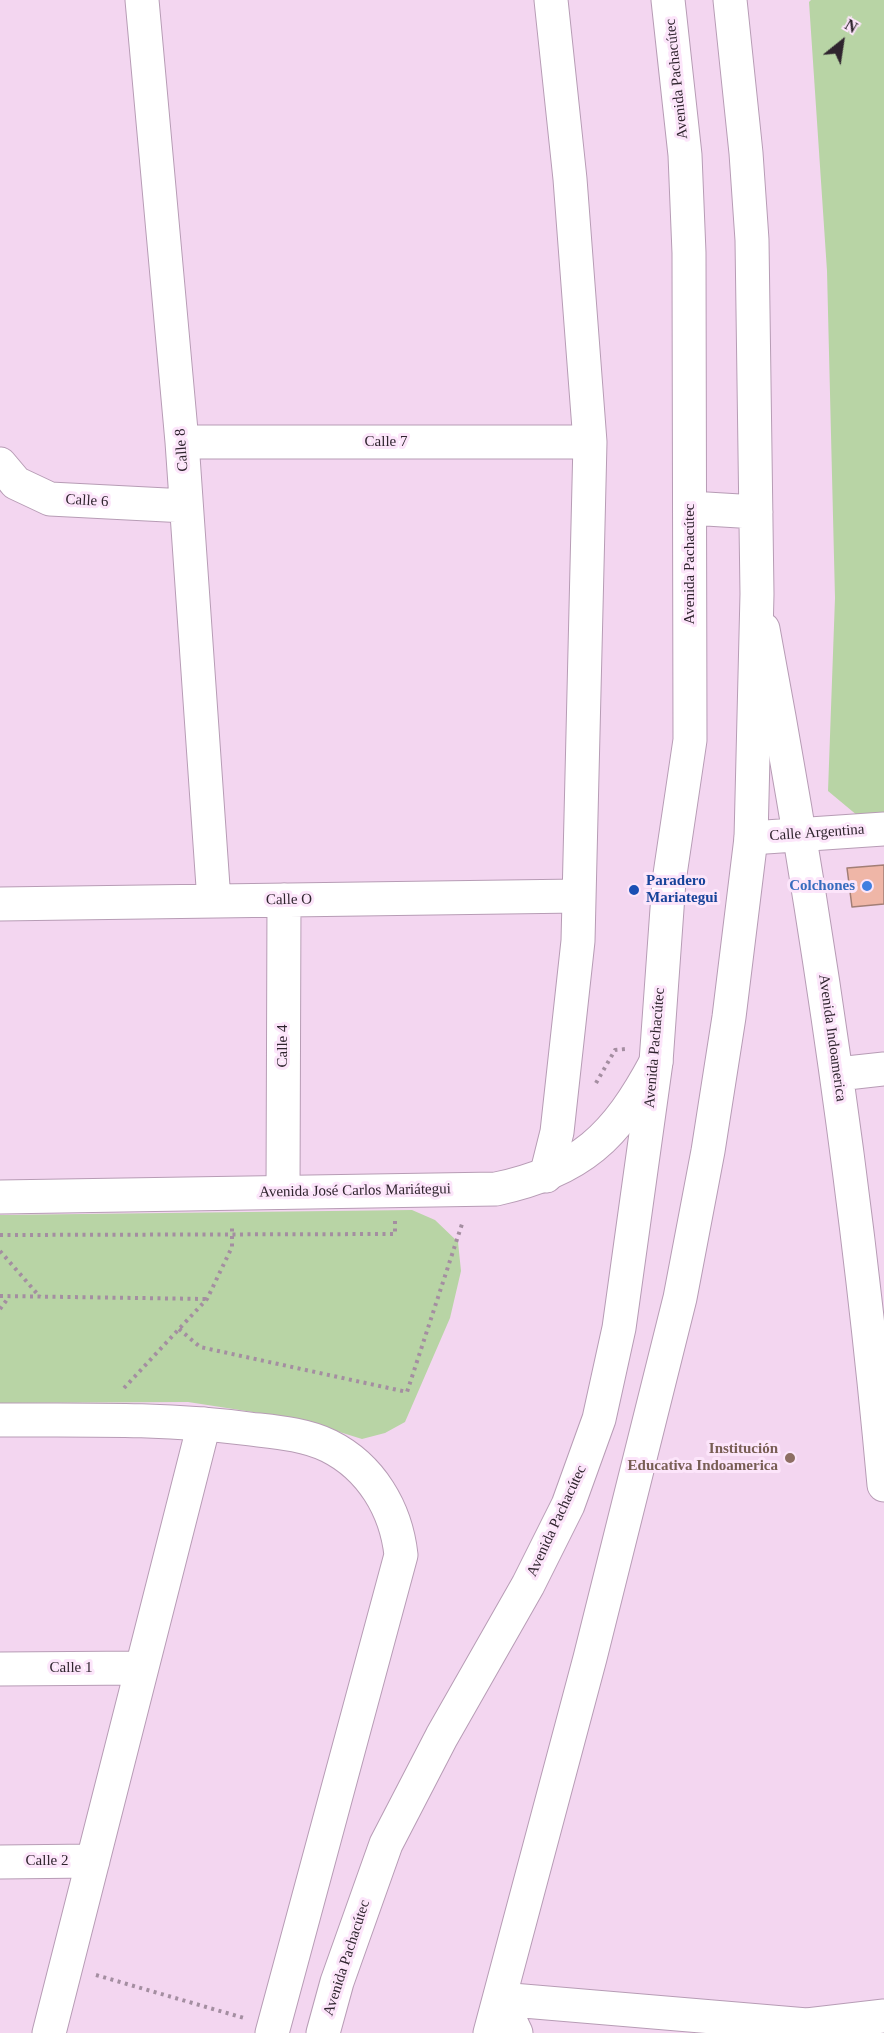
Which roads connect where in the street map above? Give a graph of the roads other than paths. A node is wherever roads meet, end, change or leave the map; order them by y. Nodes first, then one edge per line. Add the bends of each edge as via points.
1 (142, 0) edge
2 (551, 0) edge
3 (668, 0) edge
4 (730, 0) edge
5 (182, 442) junction
6 (590, 442) junction
7 (0, 464) edge
8 (186, 506) junction
9 (690, 508) junction
10 (756, 512) junction
11 (757, 594) junction
12 (884, 829) edge
13 (801, 834) junction
14 (751, 838) junction
15 (578, 896) junction
16 (284, 900) junction
17 (214, 901) junction
18 (0, 904) edge
19 (656, 1062) junction
20 (884, 1068) edge
21 (838, 1074) junction
22 (546, 1176) junction
23 (283, 1192) junction
24 (0, 1197) edge
25 (876, 1304) edge
26 (0, 1420) edge
27 (204, 1424) junction
28 (884, 1485) edge
29 (142, 1668) junction
30 (0, 1669) edge
31 (93, 1861) junction
32 (0, 1862) edge
33 (500, 1999) junction
34 (884, 2016) edge
35 (273, 2030) edge
36 (49, 2033) edge
37 (323, 2033) edge
38 (490, 2033) edge
39 (516, 2033) edge

1 - 5 street, Calle 8
2 - 6 street via 570,179
3 - 9 street, Avenida Pachacútec via 685,155
4 - 10 street via 752,240
5 - 6 street, Calle 7
5 - 8 street, Calle 8
6 - 15 street
7 - 8 street, Calle 6 via 16,483 50,499
8 - 17 street, Calle 8
9 - 10 street
9 - 19 street, Avenida Pachacútec via 690,740 669,881
10 - 11 street
11 - 13 street, Avenida Indoamerica
11 - 14 street
12 - 13 street, Calle Argentina
13 - 14 street, Calle Argentina
13 - 21 street, Avenida Indoamerica
14 - 33 street via 729,1017 680,1298
15 - 16 street, Calle O
15 - 22 street via 578,941 568,1040 557,1131
16 - 17 street, Calle O
16 - 23 street, Calle 4
17 - 18 street, Calle O
19 - 22 street, Avenida José Carlos Mariátegui via 615,1127 589,1151
19 - 37 street, Avenida Pachacútec via 619,1328 584,1464 549,1545 386,1844
20 - 21 street
21 - 25 street, Avenida Indoamerica
22 - 23 street, Avenida José Carlos Mariátegui via 496,1189
23 - 24 street, Avenida José Carlos Mariátegui
25 - 28 street, Avenida Indoamerica
26 - 27 street
27 - 29 street
27 - 35 street via 302,1436 329,1446 357,1464 375,1484 398,1531 400,1555
29 - 30 street, Calle 1
29 - 31 street
31 - 32 street, Calle 2
31 - 36 street
33 - 34 street via 807,2025
33 - 38 street
33 - 39 street

